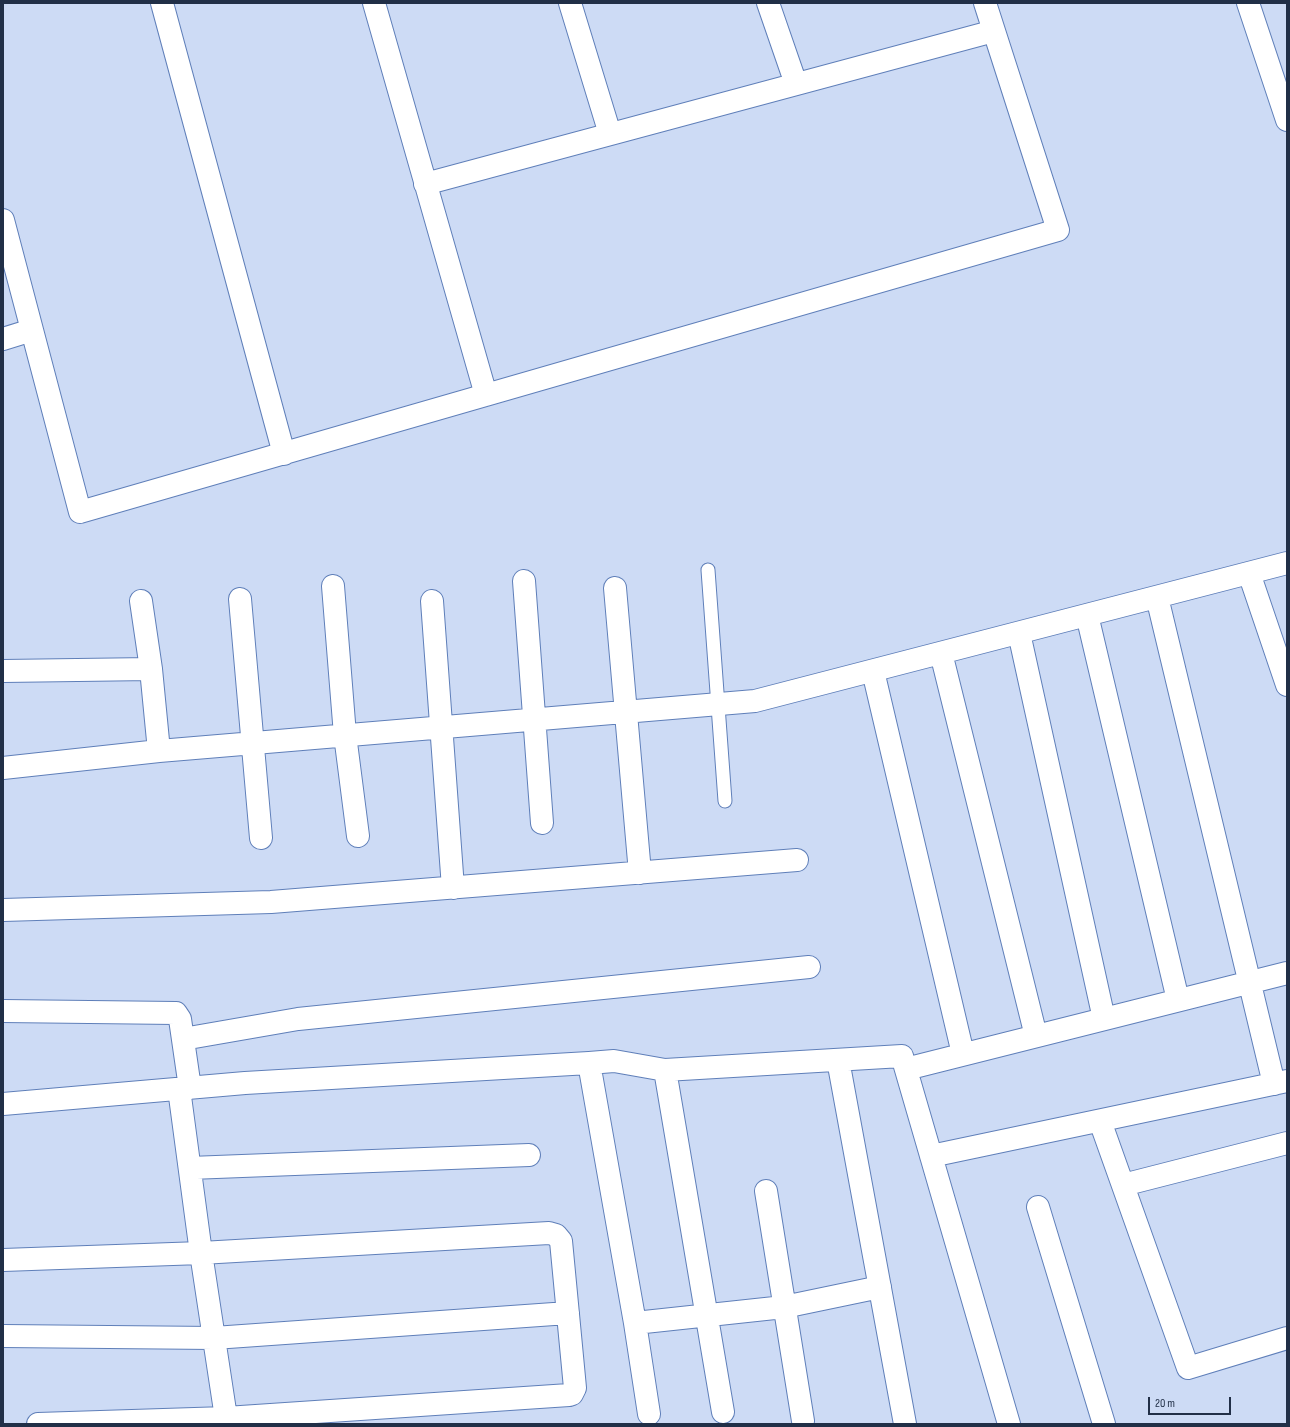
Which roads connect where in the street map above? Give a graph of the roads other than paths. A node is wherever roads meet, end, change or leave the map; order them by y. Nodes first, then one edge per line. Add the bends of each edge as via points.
1 (162, 3) edge
2 (374, 3) edge
3 (570, 3) edge
4 (768, 3) edge
5 (985, 3) edge
6 (1248, 3) edge
7 (994, 30) junction
8 (796, 84) junction
9 (1287, 120) edge
10 (610, 134) junction
11 (426, 184) junction
12 (3, 220) edge
13 (32, 330) junction
14 (3, 339) edge
15 (486, 395) junction
16 (284, 454) junction
17 (1287, 563) edge
18 (708, 570) dead end
19 (1249, 573) junction
20 (524, 581) dead end
21 (333, 586) dead end
22 (615, 588) dead end
23 (1157, 597) junction
24 (240, 599) dead end
25 (141, 601) dead end
26 (432, 602) dead end
27 (1087, 615) junction
28 (1019, 633) junction
29 (941, 653) junction
30 (151, 669) junction
31 (3, 671) edge
32 (873, 671) junction
33 (1287, 685) edge
34 (718, 705) junction
35 (626, 712) junction
36 (534, 720) junction
37 (442, 727) junction
38 (345, 735) junction
39 (253, 743) junction
40 (159, 751) junction
41 (3, 768) edge
42 (725, 801) dead end
43 (542, 823) dead end
44 (358, 836) dead end
45 (260, 838) dead end
46 (797, 860) dead end
47 (640, 873) junction
48 (453, 888) junction
49 (3, 910) edge
50 (809, 967) dead end
51 (1287, 973) edge
52 (1250, 982) junction
53 (1178, 1000) junction
54 (3, 1011) edge
55 (1104, 1019) junction
56 (1036, 1036) junction
57 (183, 1039) junction
58 (963, 1054) junction
59 (838, 1060) junction
60 (589, 1062) junction
61 (906, 1068) junction
62 (665, 1070) junction
63 (1280, 1083) edge
64 (185, 1089) junction
65 (3, 1104) edge
66 (1100, 1121) junction
67 (1287, 1143) edge
68 (529, 1155) dead end
69 (931, 1156) junction
70 (190, 1168) junction
71 (1123, 1185) junction
72 (766, 1191) dead end
73 (1038, 1207) dead end
74 (201, 1253) junction
75 (3, 1260) edge
76 (880, 1287) junction
77 (784, 1307) junction
78 (568, 1313) junction
79 (706, 1316) junction
80 (635, 1323) junction
81 (3, 1336) edge
82 (214, 1338) junction
83 (1287, 1338) edge
84 (723, 1412) dead end
85 (649, 1414) dead end
86 (226, 1421) edge
87 (803, 1421) dead end
88 (38, 1424) edge
89 (905, 1424) edge
90 (1010, 1424) edge
91 (1104, 1424) edge

1 - 16 street
2 - 11 street
3 - 10 street
4 - 8 street
5 - 7 street
6 - 9 street
7 - 8 street
7 - 15 street via 1058,230
8 - 10 street
10 - 11 street
11 - 15 street
12 - 13 street
13 - 14 street
13 - 16 street via 80,512
15 - 16 street
17 - 19 street
18 - 34 lane
19 - 23 street
19 - 33 street
20 - 36 street
21 - 38 street
22 - 35 street
23 - 27 street
23 - 52 street
24 - 39 street
25 - 30 street
26 - 37 street
27 - 28 street
27 - 53 street
28 - 29 street
28 - 55 street
29 - 32 street
29 - 56 street
30 - 31 street
30 - 40 street
32 - 34 street via 756,701
32 - 58 street
34 - 35 street
34 - 42 lane
35 - 36 street
35 - 47 street
36 - 37 street
36 - 43 street
37 - 38 street
37 - 48 street
38 - 39 street
38 - 44 street
39 - 40 street
39 - 45 street
40 - 41 street
46 - 47 street
47 - 48 street
48 - 49 street via 271,902
50 - 57 street via 298,1019
51 - 52 street
52 - 53 street
52 - 63 street
53 - 55 street
54 - 57 street via 171,1012 176,1013 180,1019
55 - 56 street
56 - 58 street
57 - 64 street
58 - 61 street
59 - 61 street via 902,1056
59 - 62 street
59 - 76 street
60 - 62 street via 614,1061
60 - 64 street
60 - 80 street
61 - 69 street
62 - 79 street
63 - 66 street
64 - 65 street
64 - 70 street
66 - 69 street
66 - 71 street
67 - 71 street
68 - 70 street
69 - 90 street
70 - 74 street
71 - 83 street via 1188,1368
72 - 77 street
73 - 91 street
74 - 75 street
74 - 78 street via 549,1233 556,1235 561,1241
74 - 82 street
76 - 77 street
76 - 89 street
77 - 79 street
77 - 87 street
78 - 82 street
78 - 86 street via 575,1388 569,1395
79 - 80 street
79 - 84 street
80 - 85 street
81 - 82 street
82 - 86 street
86 - 88 street

